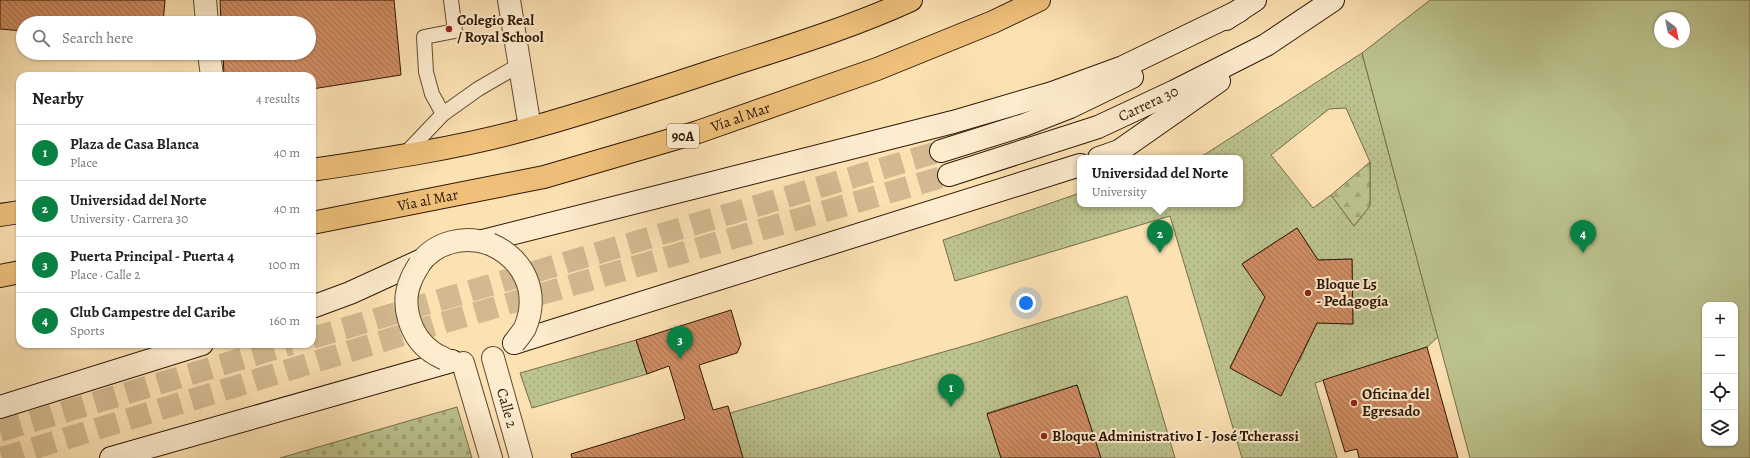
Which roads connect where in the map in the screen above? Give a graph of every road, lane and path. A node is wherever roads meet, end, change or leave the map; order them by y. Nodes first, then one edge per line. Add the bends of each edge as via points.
1 (205, 0) edge
2 (451, 0) edge
3 (509, 0) edge
4 (911, 0) edge
5 (1039, 0) edge
6 (1333, 0) edge
7 (1247, 6) edge
8 (206, 16) edge
9 (1266, 45) junction
10 (210, 60) edge
11 (521, 64) junction
12 (211, 72) edge
13 (444, 114) junction
14 (530, 128) junction
15 (940, 151) tunnel mouth
16 (1108, 155) edge
17 (403, 156) junction
18 (1077, 165) edge
19 (316, 169) edge
20 (949, 175) tunnel mouth
21 (16, 213) edge
22 (0, 215) edge
23 (316, 222) edge
24 (486, 242) junction
25 (421, 262) junction
26 (16, 273) edge
27 (0, 276) edge
28 (316, 306) edge
29 (514, 343) junction
30 (189, 348) edge
31 (493, 358) junction
32 (453, 361) junction
33 (0, 407) edge
34 (111, 458) edge
35 (491, 458) edge
36 (521, 458) edge

1 - 8 main road
2 - 13 lane via 455,31 424,37 426,72 432,94
3 - 11 main road
4 - 14 highway via 809,40 651,92
5 - 23 highway, Vía al Mar / 90A via 993,22 877,69 698,132 544,177
6 - 9 main road, Carrera 30
7 - 15 main road, Carrera 30 via 1147,69 1070,107 1024,125
7 - 24 main road via 1123,67 1052,93 953,122
9 - 16 main road via 1189,103 1119,151
9 - 20 main road, Carrera 30 via 1098,128
10 - 12 main road
11 - 13 lane via 478,89
11 - 14 main road
13 - 17 lane
14 - 17 highway
17 - 19 highway
18 - 29 main road
21 - 22 highway
24 - 25 main road via 452,242 436,248
24 - 29 main road, bridge via 502,249 516,260 525,276 530,293 530,311 524,329
25 - 28 main road
25 - 32 main road, bridge via 410,280 406,300 409,319 417,337 431,351
26 - 27 highway
29 - 31 main road
30 - 33 main road
31 - 32 main road via 483,362
31 - 36 main road, Calle 2
32 - 34 main road
32 - 35 main road, Calle 2

